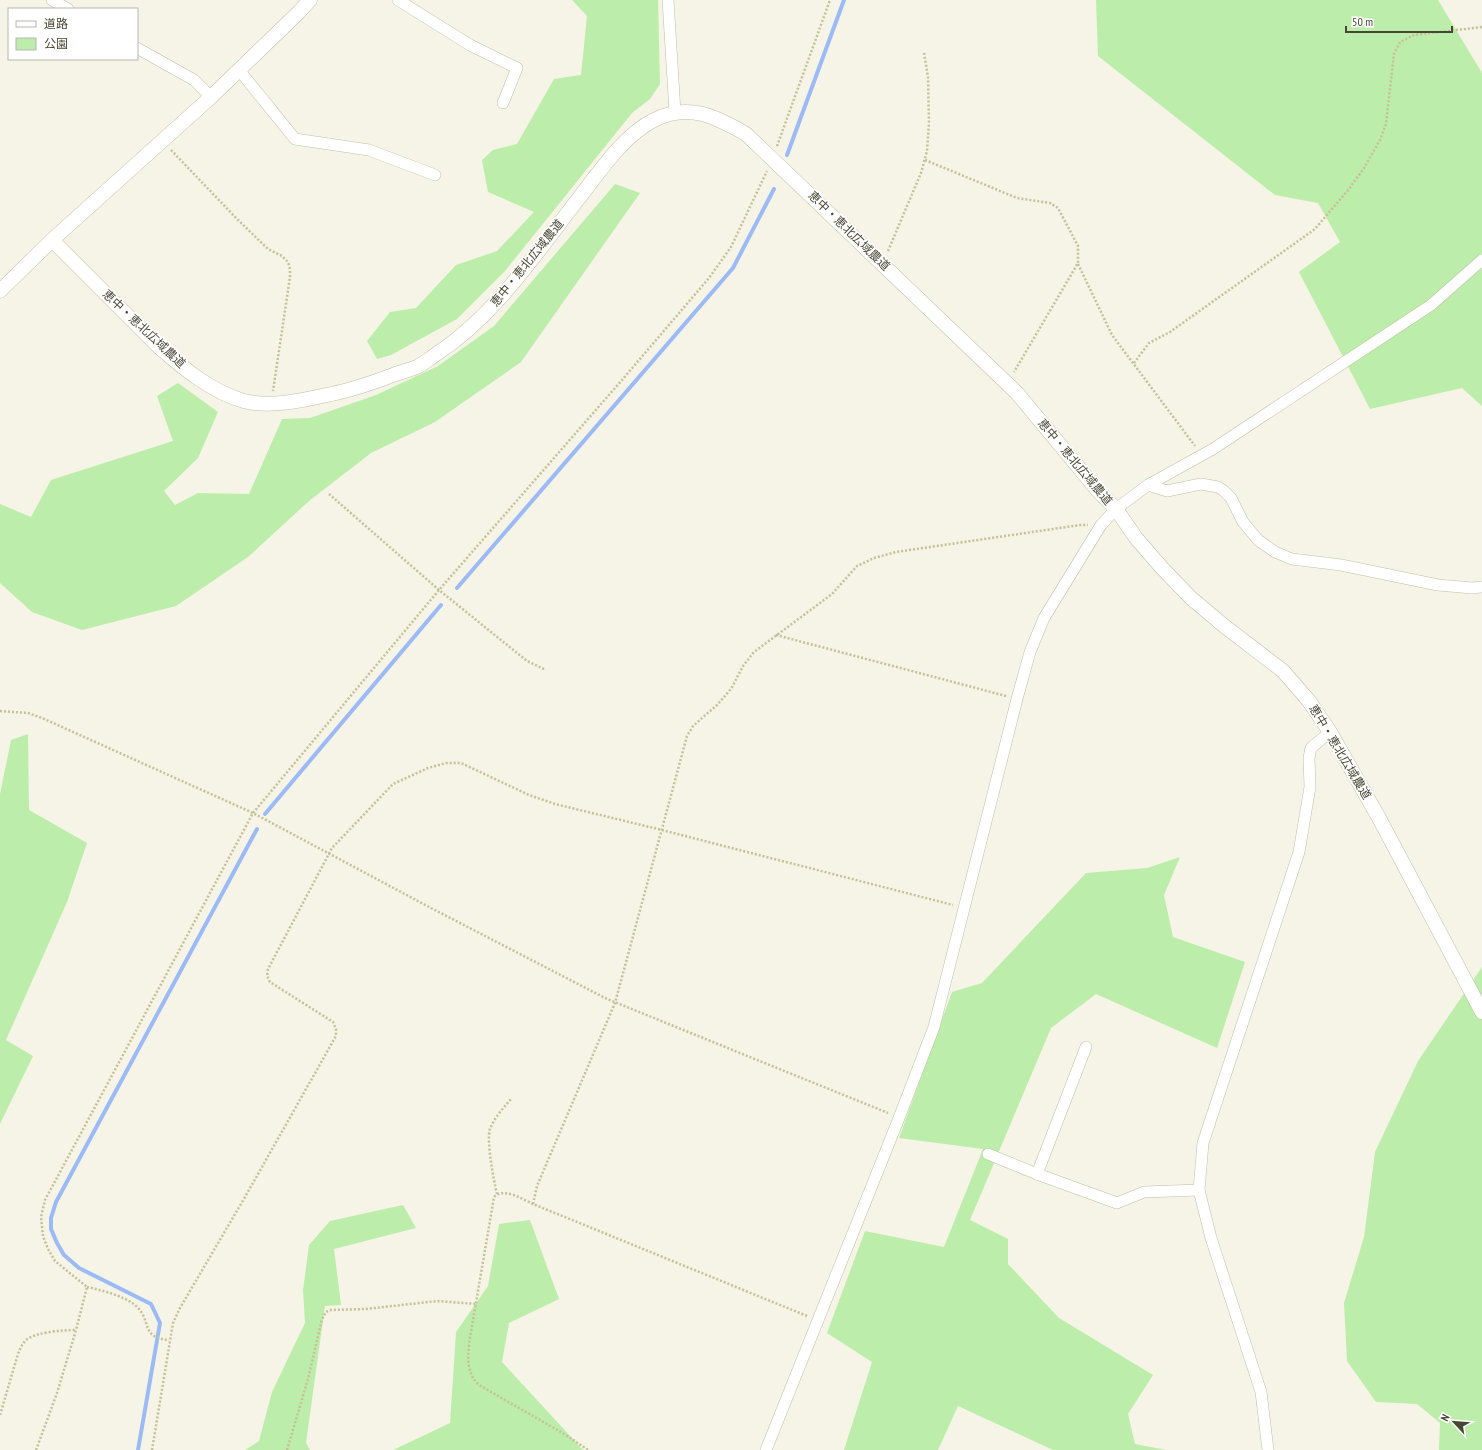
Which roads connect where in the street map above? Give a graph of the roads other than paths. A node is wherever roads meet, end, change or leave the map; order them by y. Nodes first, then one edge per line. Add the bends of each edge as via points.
1 (52, 0) edge
2 (310, 0) edge
3 (398, 0) edge
4 (668, 0) edge
5 (66, 8) edge
6 (138, 49) edge
7 (239, 70) junction
8 (211, 97) junction
9 (503, 103) dead end
10 (675, 112) junction
11 (435, 175) dead end
12 (52, 240) junction
13 (1482, 260) edge
14 (0, 291) edge
15 (1148, 485) junction
16 (1116, 510) junction
17 (1482, 587) edge
18 (1330, 732) junction
19 (1482, 1012) edge
20 (1086, 1047) dead end
21 (988, 1154) dead end
22 (1037, 1174) junction
23 (1199, 1190) junction
24 (766, 1450) edge
25 (1268, 1450) edge

1 - 5 street
2 - 7 street
3 - 9 street via 470,46 518,68
4 - 10 street
6 - 8 street via 194,80
7 - 8 street
7 - 11 street via 295,139 369,150
8 - 12 street
10 - 12 street, 恵中・恵北広域農道 via 646,124 624,143 522,273 482,318 455,342 418,366 356,389 298,401 246,401 209,385 159,347
10 - 16 street, 恵中・恵北広域農道 via 702,113 746,134 1017,392
12 - 14 street
13 - 15 street via 1430,305 1282,405 1202,456
15 - 16 street
15 - 17 street via 1167,491 1201,484 1224,490 1243,522 1258,540 1275,552 1292,559 1341,564 1438,585
16 - 18 street, 恵中・恵北広域農道 via 1136,538 1191,598 1283,671 1309,701
16 - 24 street via 1101,525 1044,618 1030,652 934,1027
18 - 19 street, 恵中・恵北広域農道 via 1379,818
18 - 23 street via 1311,748 1310,787 1299,852 1203,1143
20 - 22 street
21 - 22 street
22 - 23 street via 1117,1203 1144,1192
23 - 25 street via 1211,1238 1261,1392

